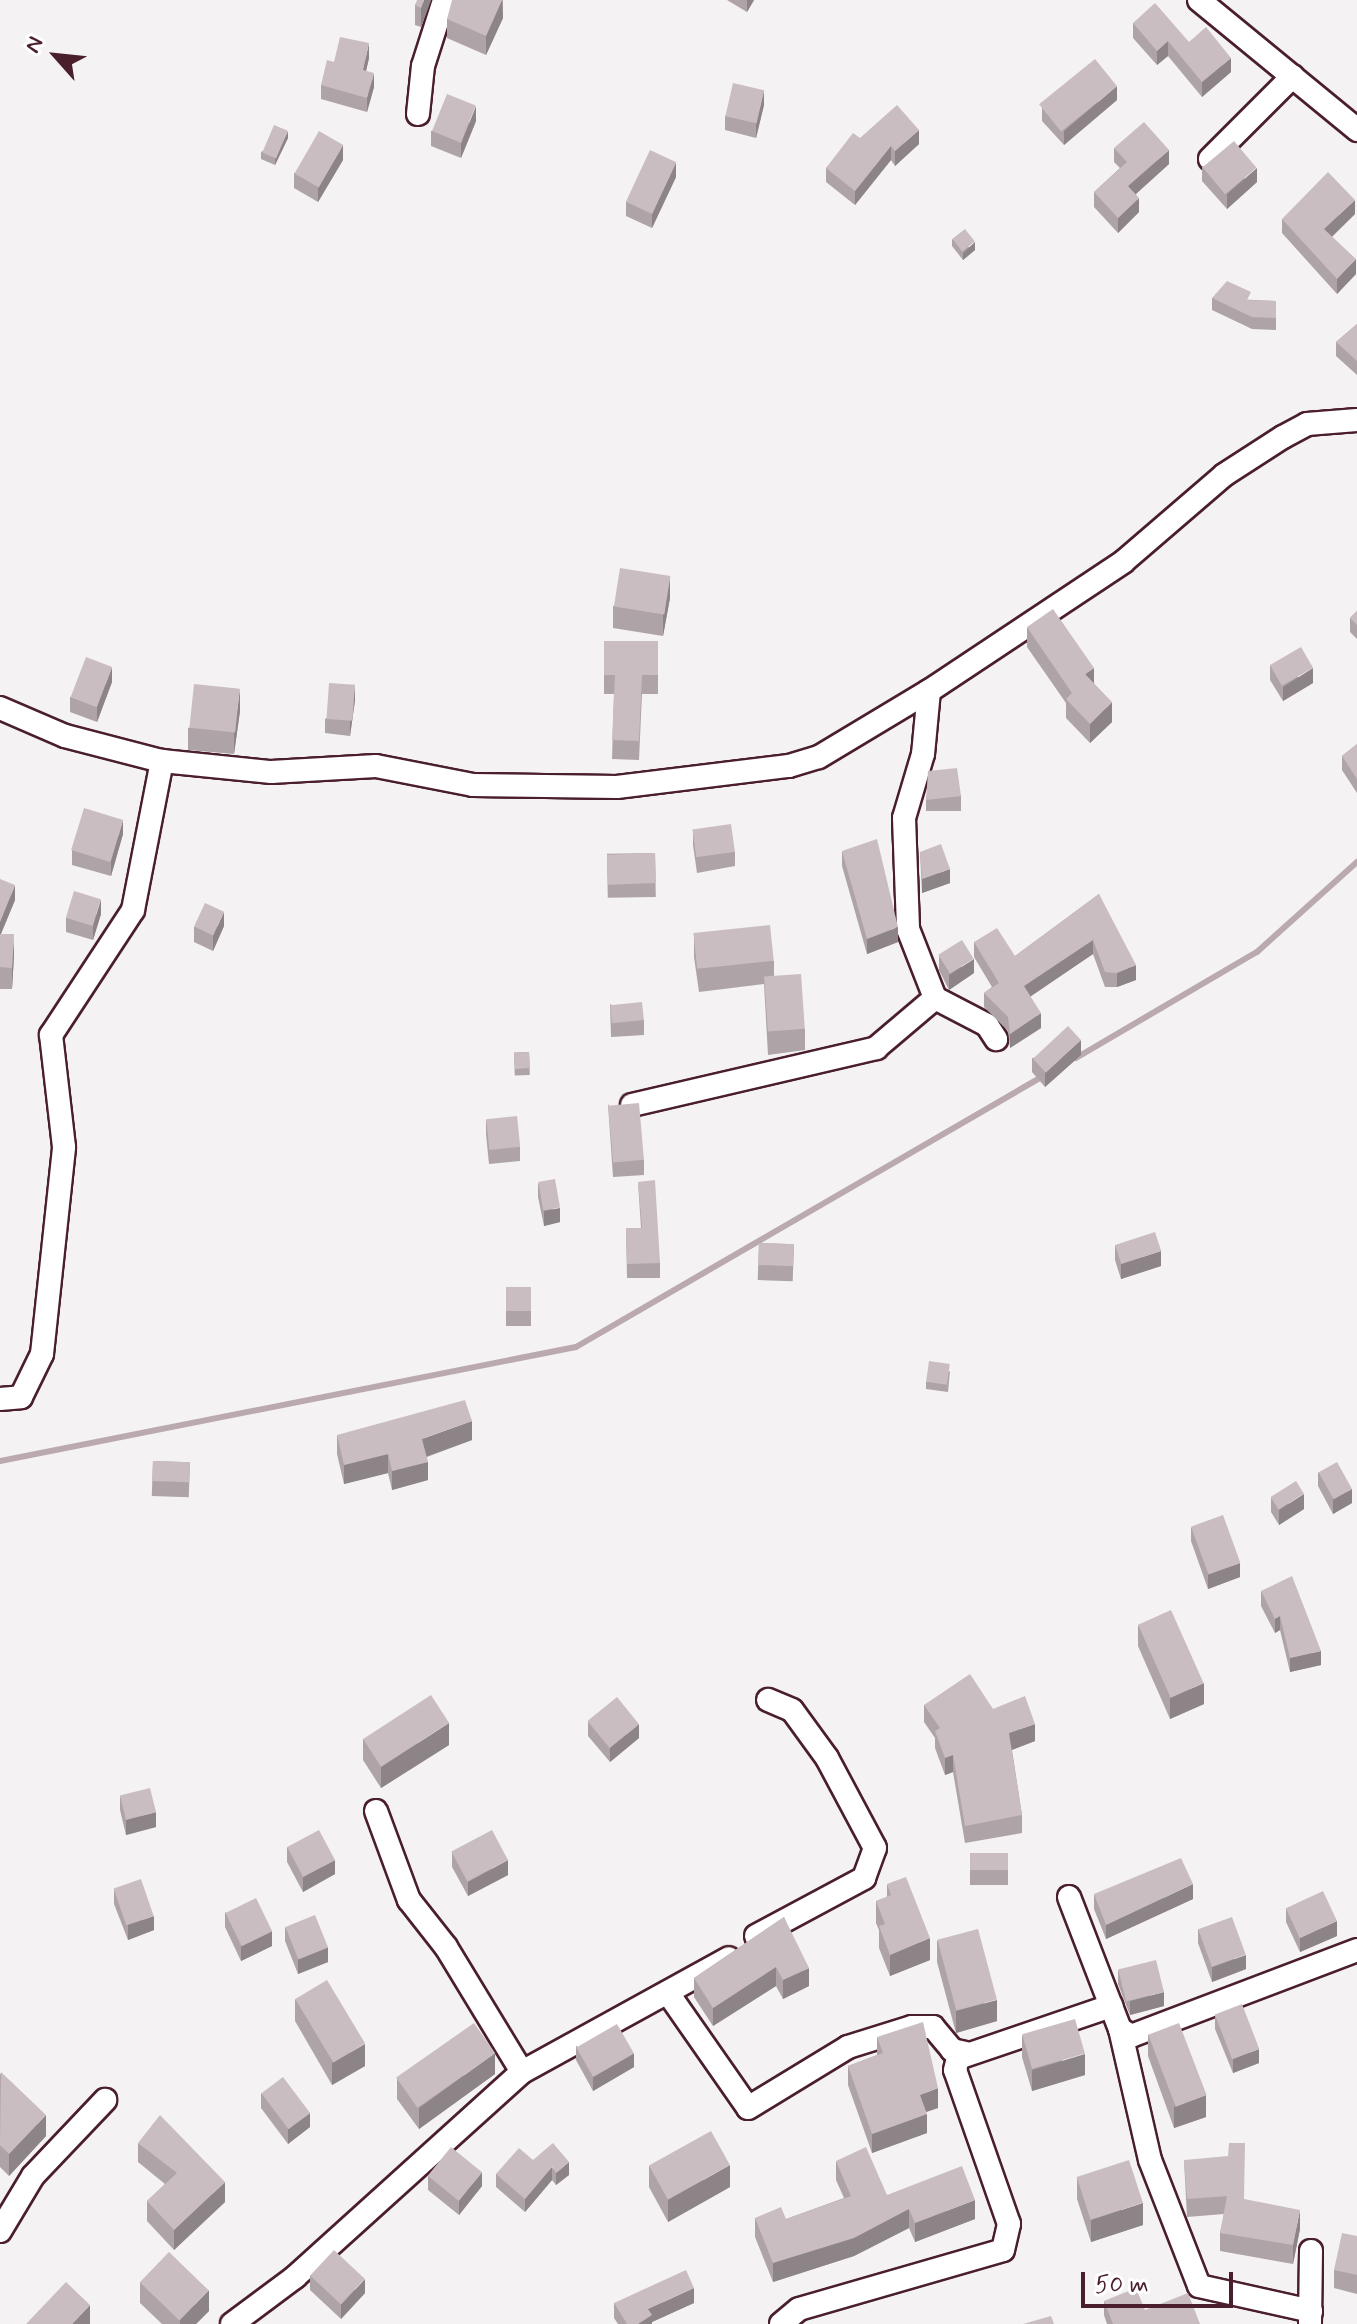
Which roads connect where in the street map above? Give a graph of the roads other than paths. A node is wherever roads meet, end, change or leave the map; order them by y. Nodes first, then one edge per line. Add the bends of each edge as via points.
1 (444, 0) edge
2 (1199, 0) edge
3 (1293, 76) junction
4 (418, 114) dead end
5 (1357, 130) edge
6 (1210, 159) edge
7 (1357, 420) edge
8 (929, 691) junction
9 (0, 708) edge
10 (162, 761) junction
11 (935, 998) junction
12 (996, 1039) dead end
13 (632, 1105) edge
14 (0, 1399) edge
15 (768, 1700) dead end
16 (376, 1811) dead end
17 (1069, 1897) dead end
18 (1357, 1950) edge
19 (670, 1996) junction
20 (1111, 2006) junction
21 (1120, 2029) junction
22 (966, 2053) junction
23 (522, 2072) junction
24 (105, 2100) dead end
25 (0, 2231) edge
26 (1311, 2251) dead end
27 (1311, 2317) edge
28 (232, 2324) edge
29 (781, 2324) edge

1 - 4 street via 423,66
2 - 3 street
3 - 5 street
3 - 6 street
7 - 8 street via 1307,424 1283,437 1224,475 1123,562
8 - 10 street via 819,757 617,787 473,785 376,766 271,772
8 - 11 street via 923,754 904,818 908,929
9 - 10 street via 65,736
10 - 14 street via 133,910 51,1035 64,1147 42,1354 21,1397
11 - 12 street via 987,1025
11 - 13 street via 876,1048
15 - 19 street via 792,1710 875,1848 864,1878 789,1913
16 - 23 street via 409,1900 446,1947
17 - 20 street
18 - 21 street via 1153,2033
19 - 22 street via 748,2108 848,2047 912,2027 933,2027 952,2050
19 - 23 street
20 - 21 street
20 - 22 street
21 - 27 street via 1150,2160 1199,2286
22 - 29 street via 955,2070 1011,2240 1003,2250 799,2309
23 - 28 street via 295,2277
24 - 25 street via 33,2176
26 - 27 street

